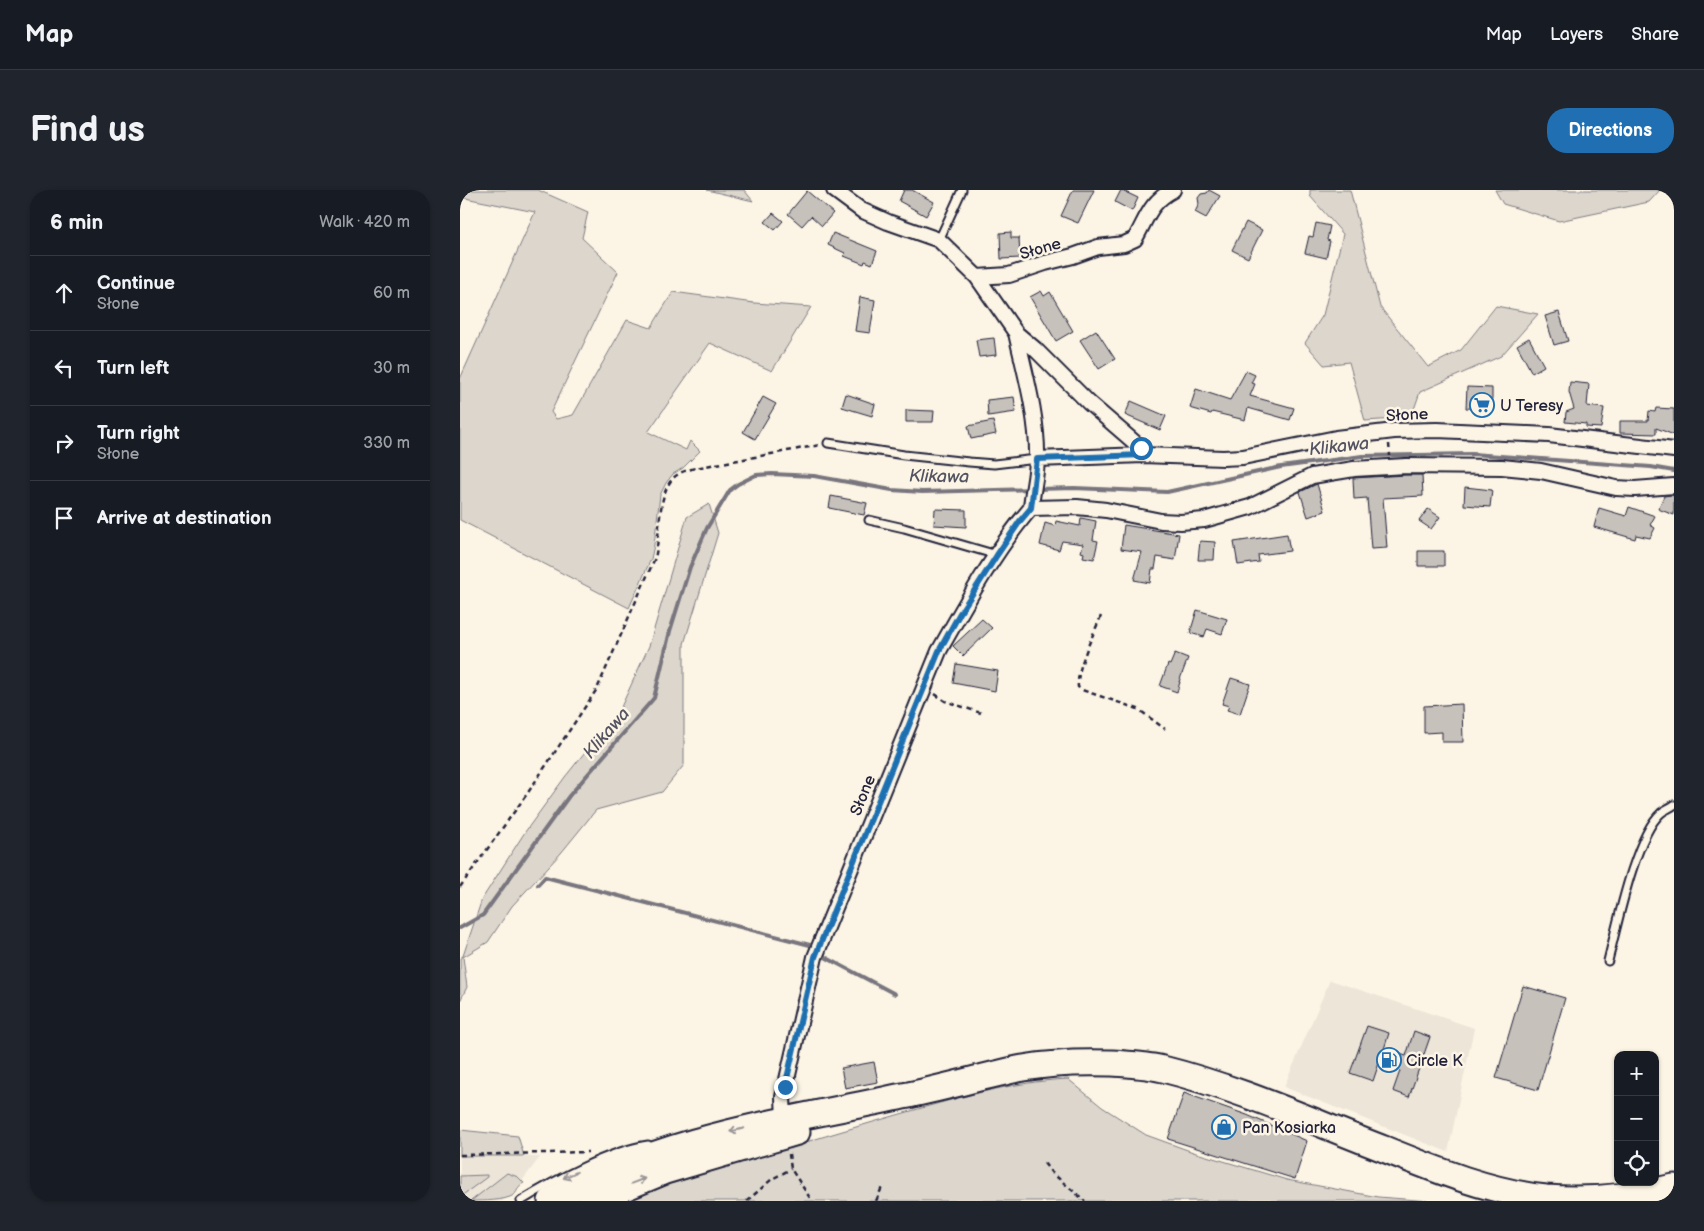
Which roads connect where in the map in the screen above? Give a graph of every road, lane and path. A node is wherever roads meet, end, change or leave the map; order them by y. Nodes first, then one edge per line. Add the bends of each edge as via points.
1 (834, 190) edge
2 (962, 190) edge
3 (1173, 190) edge
4 (939, 240) junction
5 (977, 277) junction
6 (1016, 333) junction
7 (828, 443) joint
8 (1674, 450) edge
9 (1143, 455) junction
10 (1037, 459) junction
11 (1674, 486) edge
12 (1031, 502) junction
13 (869, 520) dead end
14 (997, 555) junction
15 (1101, 616) dead end
16 (926, 683) junction
17 (981, 713) dead end
18 (1165, 729) dead end
19 (1674, 805) edge
20 (460, 887) edge
21 (1608, 961) dead end
22 (787, 1137) junction
23 (666, 1144) junction
24 (588, 1152) dead end
25 (460, 1155) edge
26 (1044, 1164) dead end
27 (791, 1169) junction
28 (883, 1185) dead end
29 (1674, 1187) edge
30 (521, 1201) edge
31 (551, 1201) edge
32 (594, 1201) edge
33 (746, 1201) edge
34 (812, 1201) edge
35 (876, 1201) edge
36 (1085, 1201) edge

1 - 4 street via 861,210
2 - 4 lane
3 - 5 street, Słone via 1153,204 1135,239 1124,244 1098,247 1009,275
4 - 5 street
5 - 6 street
6 - 9 street via 1141,448
6 - 10 street via 1028,384
7 - 10 lane via 994,464
7 - 20 path via 695,468 672,478 664,492 655,558 597,689
8 - 9 street, Słone via 1549,435 1436,430 1336,438 1223,458
9 - 10 street, Słone
10 - 12 street
11 - 12 street via 1635,490 1541,471 1502,467 1406,466 1354,469 1312,476 1250,507 1204,520 1161,521 1106,510
12 - 14 street, Słone
13 - 14 lane
14 - 16 street, Słone via 960,613
15 - 18 path via 1080,668 1078,687 1138,709
16 - 17 path via 945,701
16 - 22 street, Słone via 815,957 783,1097
19 - 21 lane via 1660,813 1644,837
22 -> 23 highway
22 - 27 path
22 - 29 highway via 906,1096 1026,1068 1087,1062 1142,1065 1223,1088 1436,1170 1492,1187 1569,1199 1624,1196
32 -> 22 highway via 664,1171
23 -> 30 lane via 638,1147 606,1158
23 - 31 highway
24 - 25 path
26 - 36 path
27 - 33 path via 772,1179
27 - 34 path
28 - 35 path

